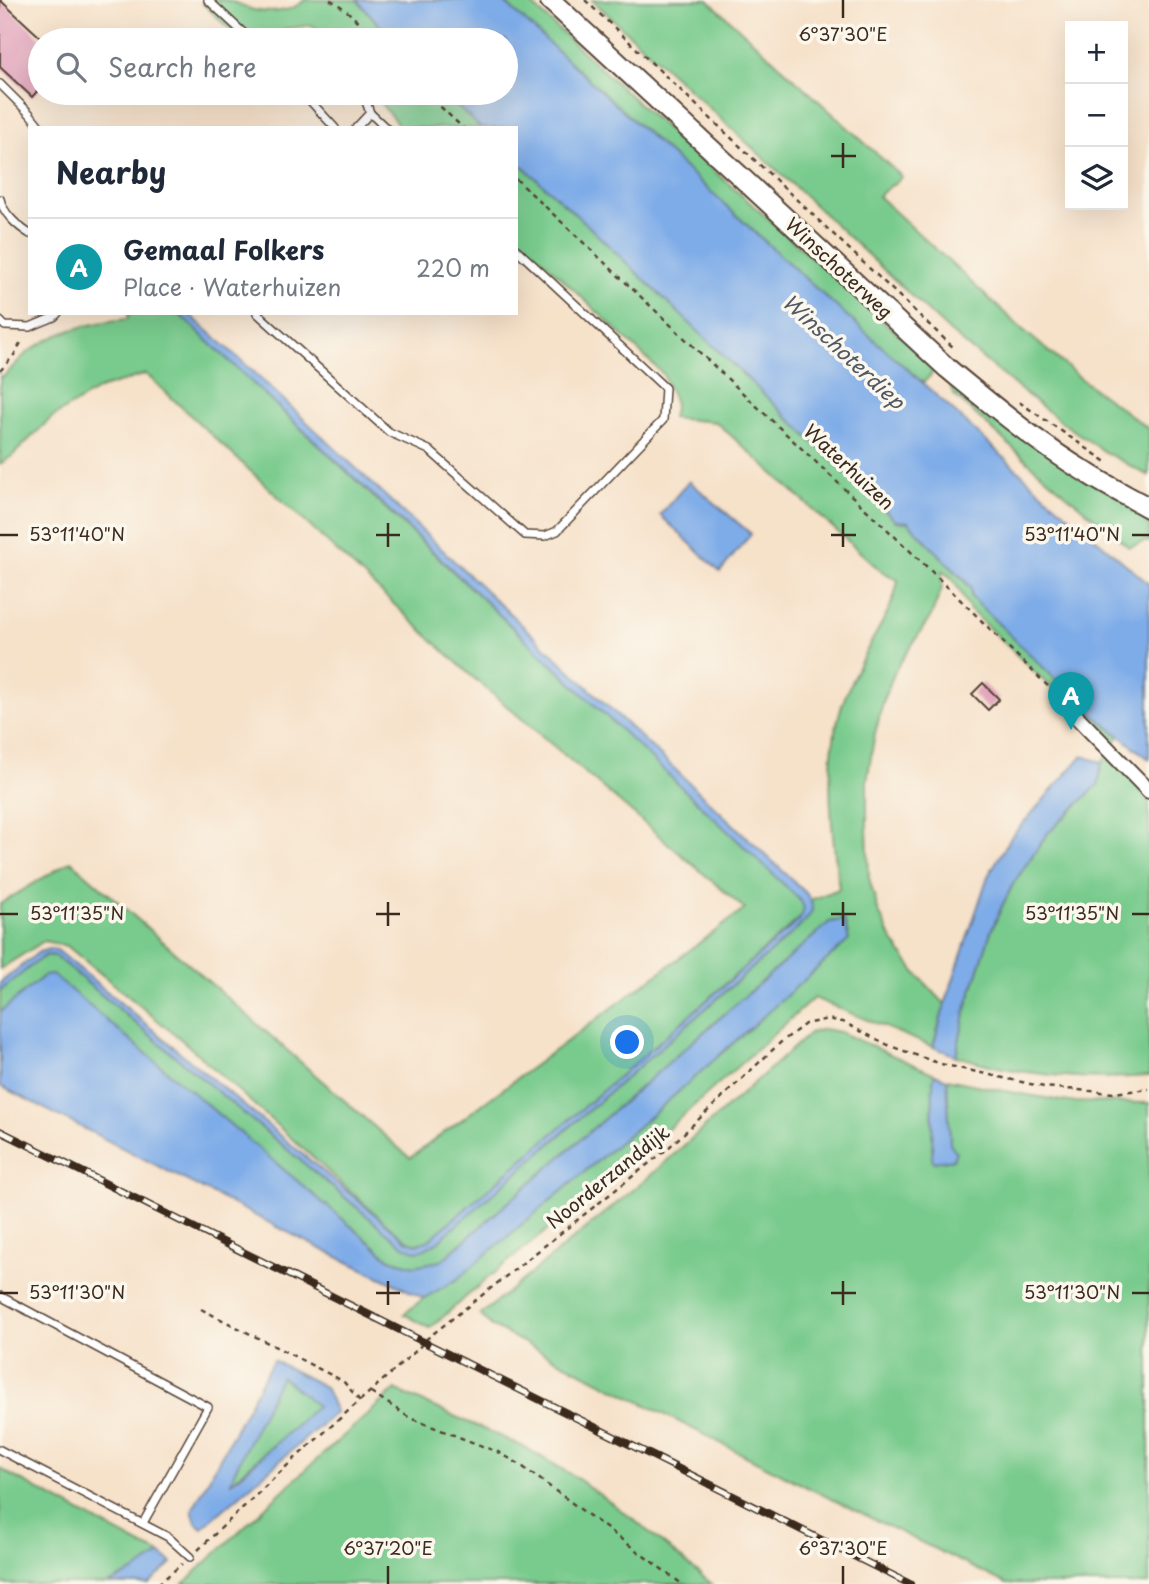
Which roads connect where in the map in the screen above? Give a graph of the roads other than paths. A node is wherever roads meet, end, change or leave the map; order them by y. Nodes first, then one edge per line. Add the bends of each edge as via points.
1 (208, 0) edge
2 (550, 0) edge
3 (238, 28) edge
4 (0, 84) edge
5 (314, 105) edge
6 (367, 105) edge
7 (370, 113) junction
8 (39, 126) edge
9 (333, 126) edge
10 (358, 126) edge
11 (384, 126) edge
12 (0, 199) edge
13 (28, 233) edge
14 (518, 252) edge
15 (56, 315) edge
16 (259, 315) edge
17 (0, 321) edge
18 (1149, 508) edge
19 (1075, 715) road end
20 (1149, 791) edge
21 (0, 1296) edge
22 (0, 1450) edge
23 (143, 1523) junction
24 (190, 1557) road end

1 - 3 lane
2 - 18 main road, Winschoterweg via 947,368 1052,451
4 - 8 lane
5 - 9 lane
6 - 7 lane
7 - 10 lane
7 - 11 lane
12 - 13 lane via 2,208
14 - 16 lane via 665,388 663,420 558,531 545,536 525,535 429,450 389,432
15 - 17 lane via 30,327 5,326
19 - 20 street
21 - 23 lane via 208,1407
22 - 23 lane
23 - 24 lane

